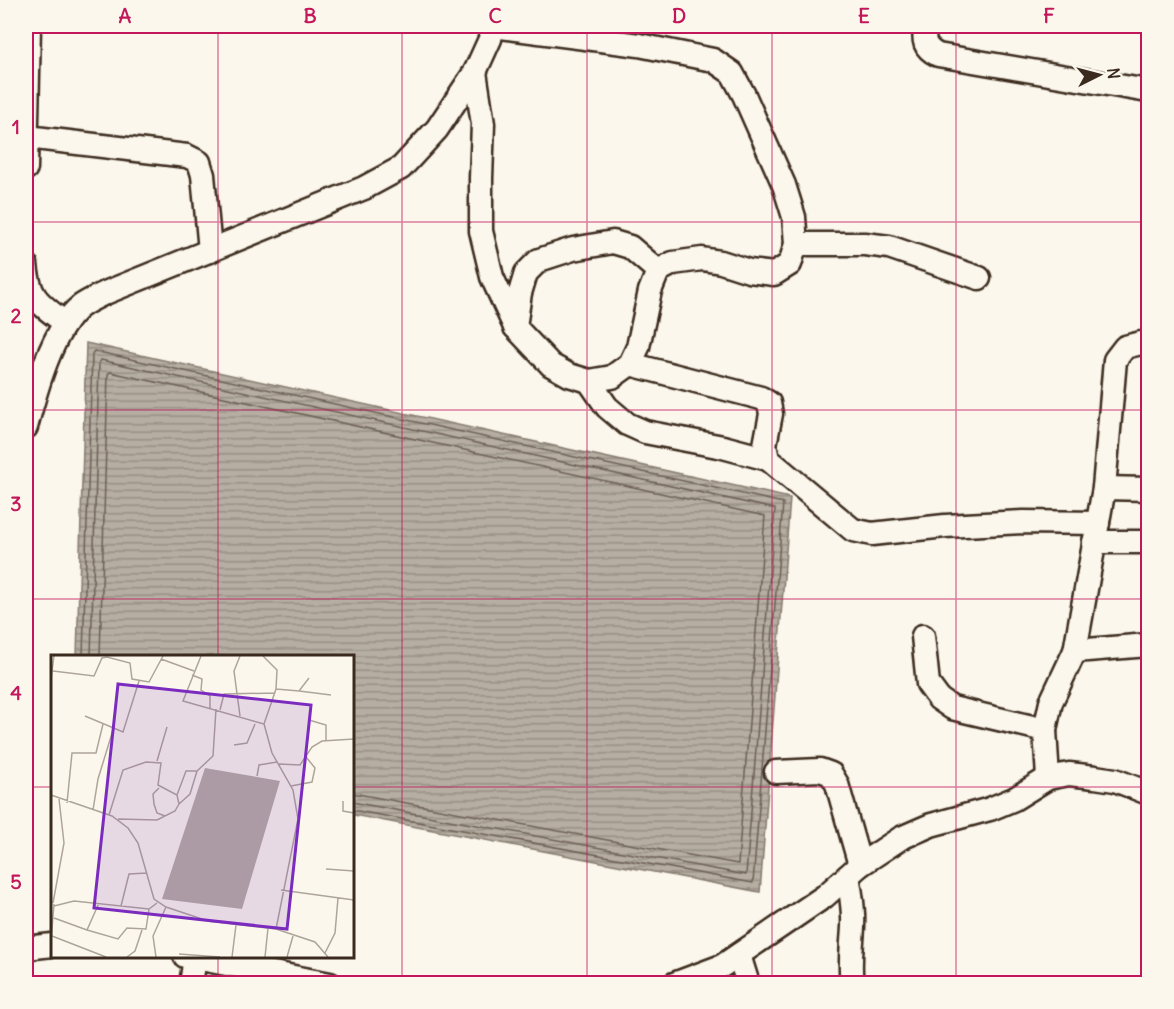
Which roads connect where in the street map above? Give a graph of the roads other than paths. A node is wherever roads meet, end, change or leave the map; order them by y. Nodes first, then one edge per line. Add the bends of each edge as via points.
1 (29, 26) edge
2 (493, 26) edge
3 (926, 26) edge
4 (475, 72) junction
5 (1149, 91) edge
6 (27, 137) edge
7 (26, 168) edge
8 (796, 244) junction
9 (210, 250) junction
10 (657, 272) junction
11 (26, 277) edge
12 (979, 278) dead end
13 (64, 323) junction
14 (515, 327) junction
15 (1149, 345) edge
16 (630, 364) junction
17 (34, 365) edge
18 (589, 381) junction
19 (26, 427) edge
20 (768, 459) junction
21 (1104, 488) junction
22 (1149, 489) edge
23 (1096, 532) junction
24 (1149, 542) edge
25 (923, 636) dead end
26 (1149, 645) edge
27 (1075, 651) junction
28 (1045, 730) junction
29 (776, 772) dead end
30 (1048, 778) junction
31 (1149, 793) edge
32 (854, 870) junction
33 (51, 945) edge
34 (26, 948) edge
35 (739, 955) junction
36 (190, 958) edge
37 (195, 958) edge
38 (191, 984) edge
39 (330, 984) edge
40 (674, 984) edge
41 (748, 984) edge
42 (852, 984) edge

1 - 6 street
2 - 4 street
2 - 8 street via 639,45 713,60 732,73 784,185 794,217
3 - 5 street via 925,43 938,55
4 - 9 street via 437,129 401,168 364,188
4 - 14 street via 483,124 481,231 492,278
6 - 7 street
6 - 9 street via 187,156 199,162
8 - 10 street via 790,264 774,274 702,259 673,263
8 - 12 street via 888,247
9 - 13 street via 105,293 81,306
10 - 14 street via 630,247 613,242 539,260 526,273
10 - 16 street
11 - 13 street via 37,301
13 - 17 street
14 - 18 street via 550,365
15 - 21 street via 1125,346 1115,360
16 - 18 street via 612,377
16 - 20 street via 761,398 769,404 771,414 765,445
17 - 19 street
18 - 20 street via 607,407 627,424 645,432
20 - 23 street via 853,530 872,534 1023,522
21 - 22 street
21 - 23 street
23 - 24 street
23 - 27 street
25 - 28 street via 928,684 939,699 952,708
26 - 27 street
27 - 28 street via 1051,702
28 - 30 street
29 - 32 street via 820,770 831,774 837,784
30 - 31 street via 1069,774 1095,777
30 - 32 street via 990,809 931,825 901,838
32 - 35 street via 825,896
32 - 42 street via 849,965
33 - 34 street
35 - 40 street via 722,966
35 - 41 street
36 - 38 street
37 - 39 street

